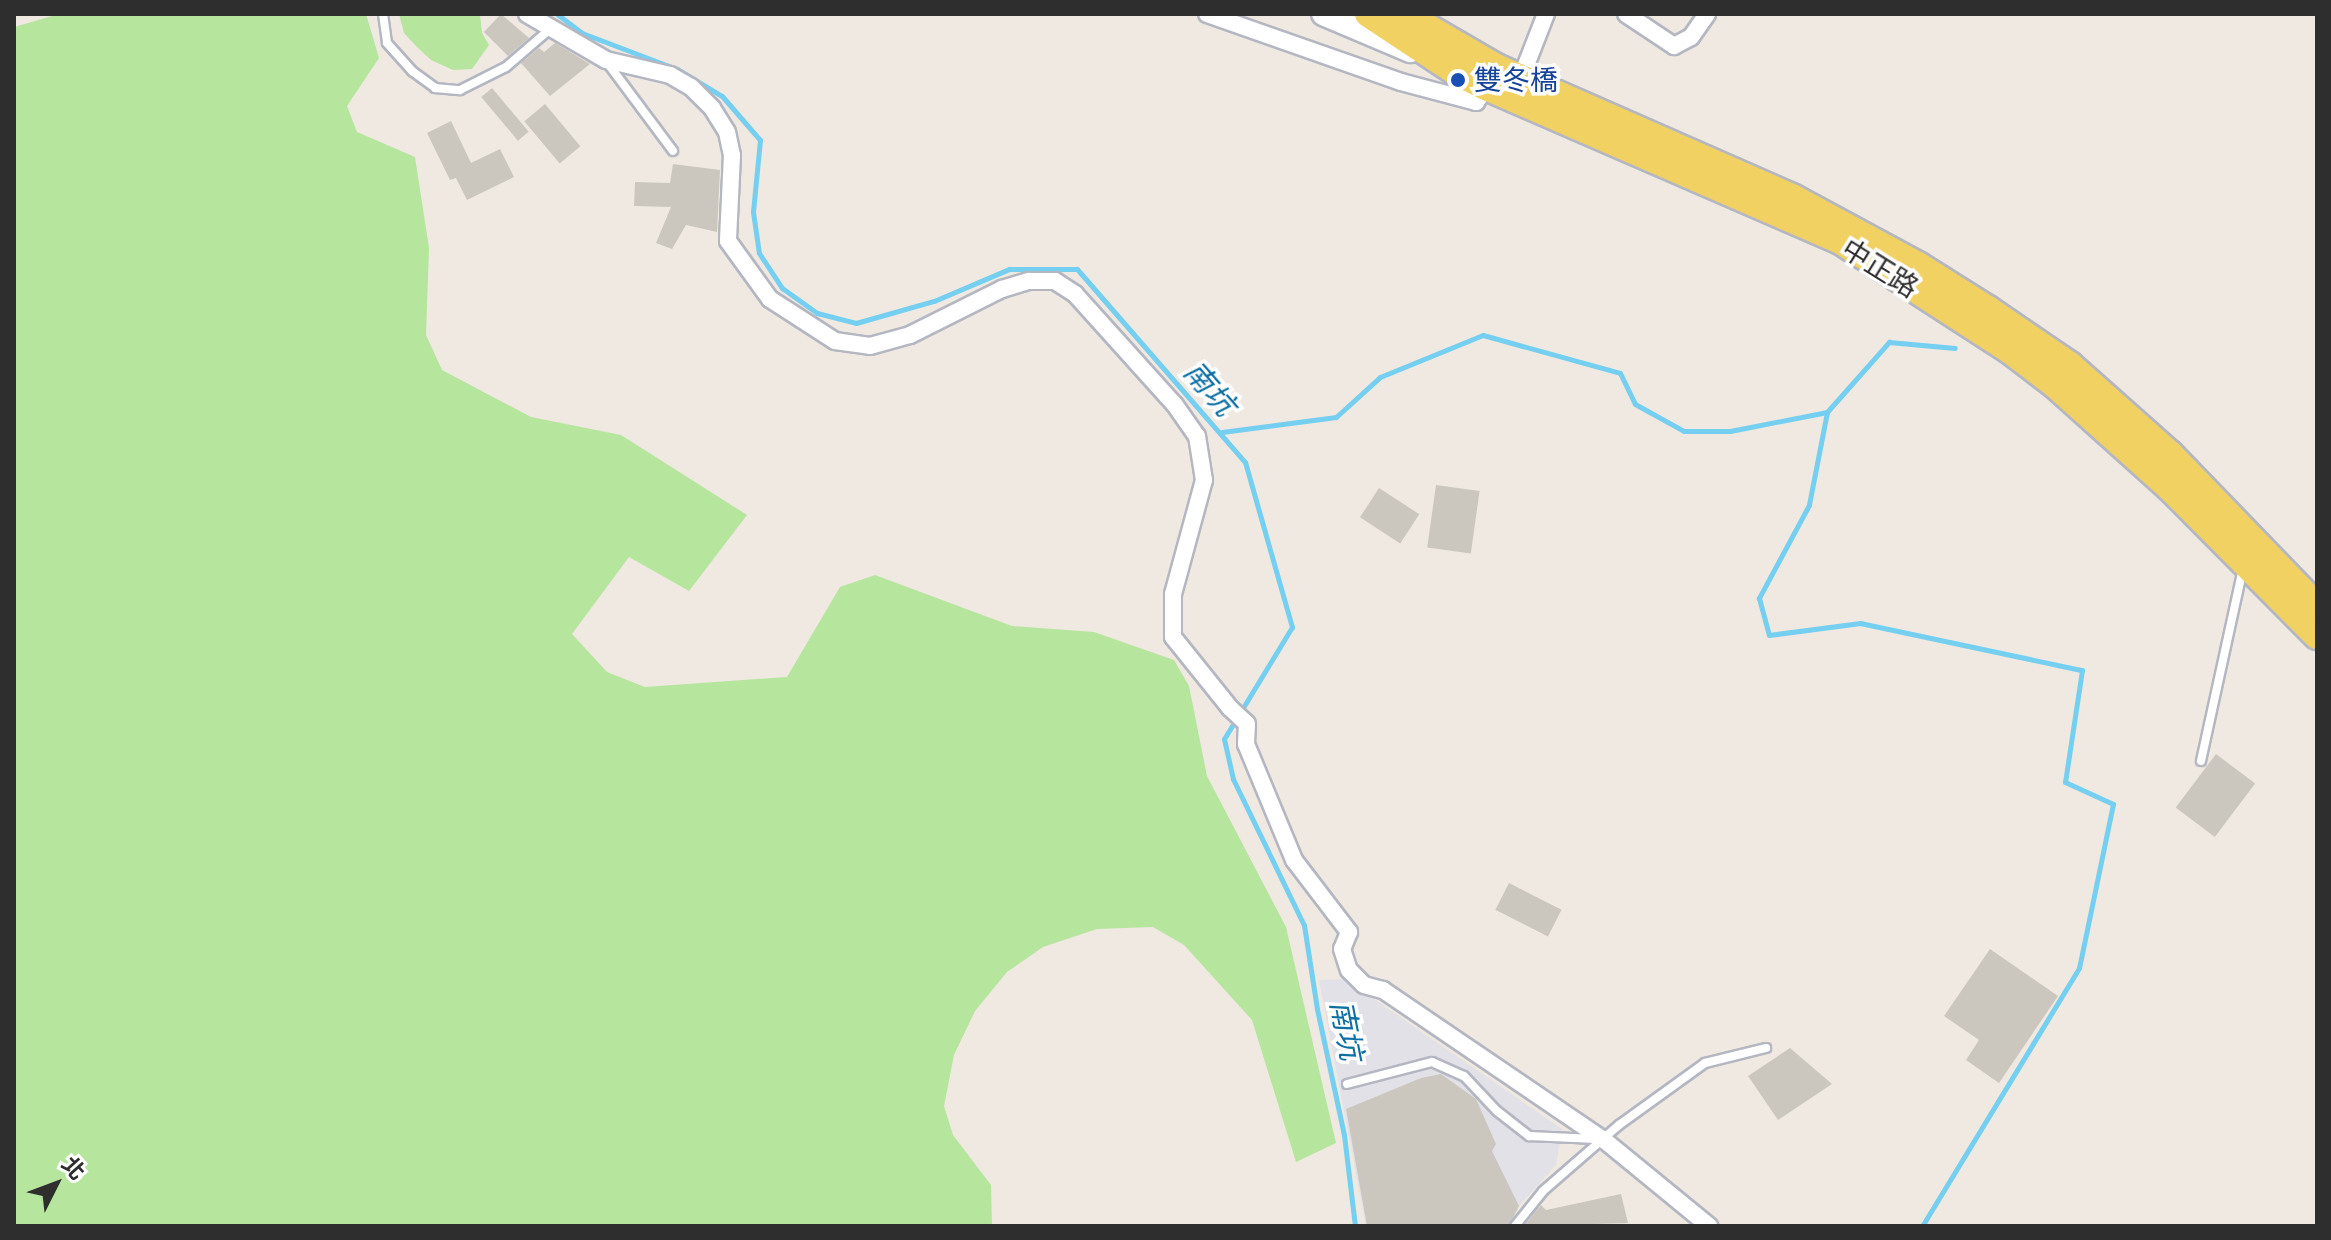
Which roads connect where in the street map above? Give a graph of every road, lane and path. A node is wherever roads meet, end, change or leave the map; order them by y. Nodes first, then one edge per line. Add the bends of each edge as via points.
1 (383, 14) edge
2 (527, 14) edge
3 (1207, 14) edge
4 (1323, 14) edge
5 (1368, 14) edge
6 (1405, 14) edge
7 (1546, 14) edge
8 (1626, 14) edge
9 (1707, 14) edge
10 (549, 30) junction
11 (606, 60) junction
12 (1447, 66) junction
13 (1521, 78) junction
14 (1486, 87) junction
15 (673, 151) dead end
16 (2244, 563) junction
17 (2317, 606) edge
18 (2317, 636) edge
19 (2201, 761) dead end
20 (1766, 1048) dead end
21 (1347, 1084) dead end
22 (1604, 1140) junction
23 (1515, 1226) edge
24 (1709, 1226) edge

1 - 10 lane via 387,43 435,88 460,90 506,67
2 - 10 street
3 - 14 street via 1401,82 1476,102
4 - 12 street
5 - 12 main road, 中正路
6 - 13 main road, 中正路
7 - 13 street
8 - 9 street via 1674,46 1691,37
10 - 11 street
11 - 15 lane
11 - 22 street via 670,75 712,108 727,132 732,155 728,241 770,299 835,341 870,346 910,335 1029,281 1055,281 1075,294 1197,436 1204,480 1173,594 1173,637 1247,724 1246,744 1294,860 1349,932 1342,949 1349,970 1364,985 1383,990
12 - 14 main road, 中正路
13 - 17 main road, 中正路 via 1792,197 1988,309 2070,365 2170,454
14 - 16 main road, 中正路 via 1842,242 2055,385
16 - 18 main road, 中正路
16 - 19 lane
20 - 22 lane via 1705,1063
21 - 22 lane via 1432,1062 1464,1076 1529,1136
22 - 23 lane via 1543,1191
22 - 24 street

